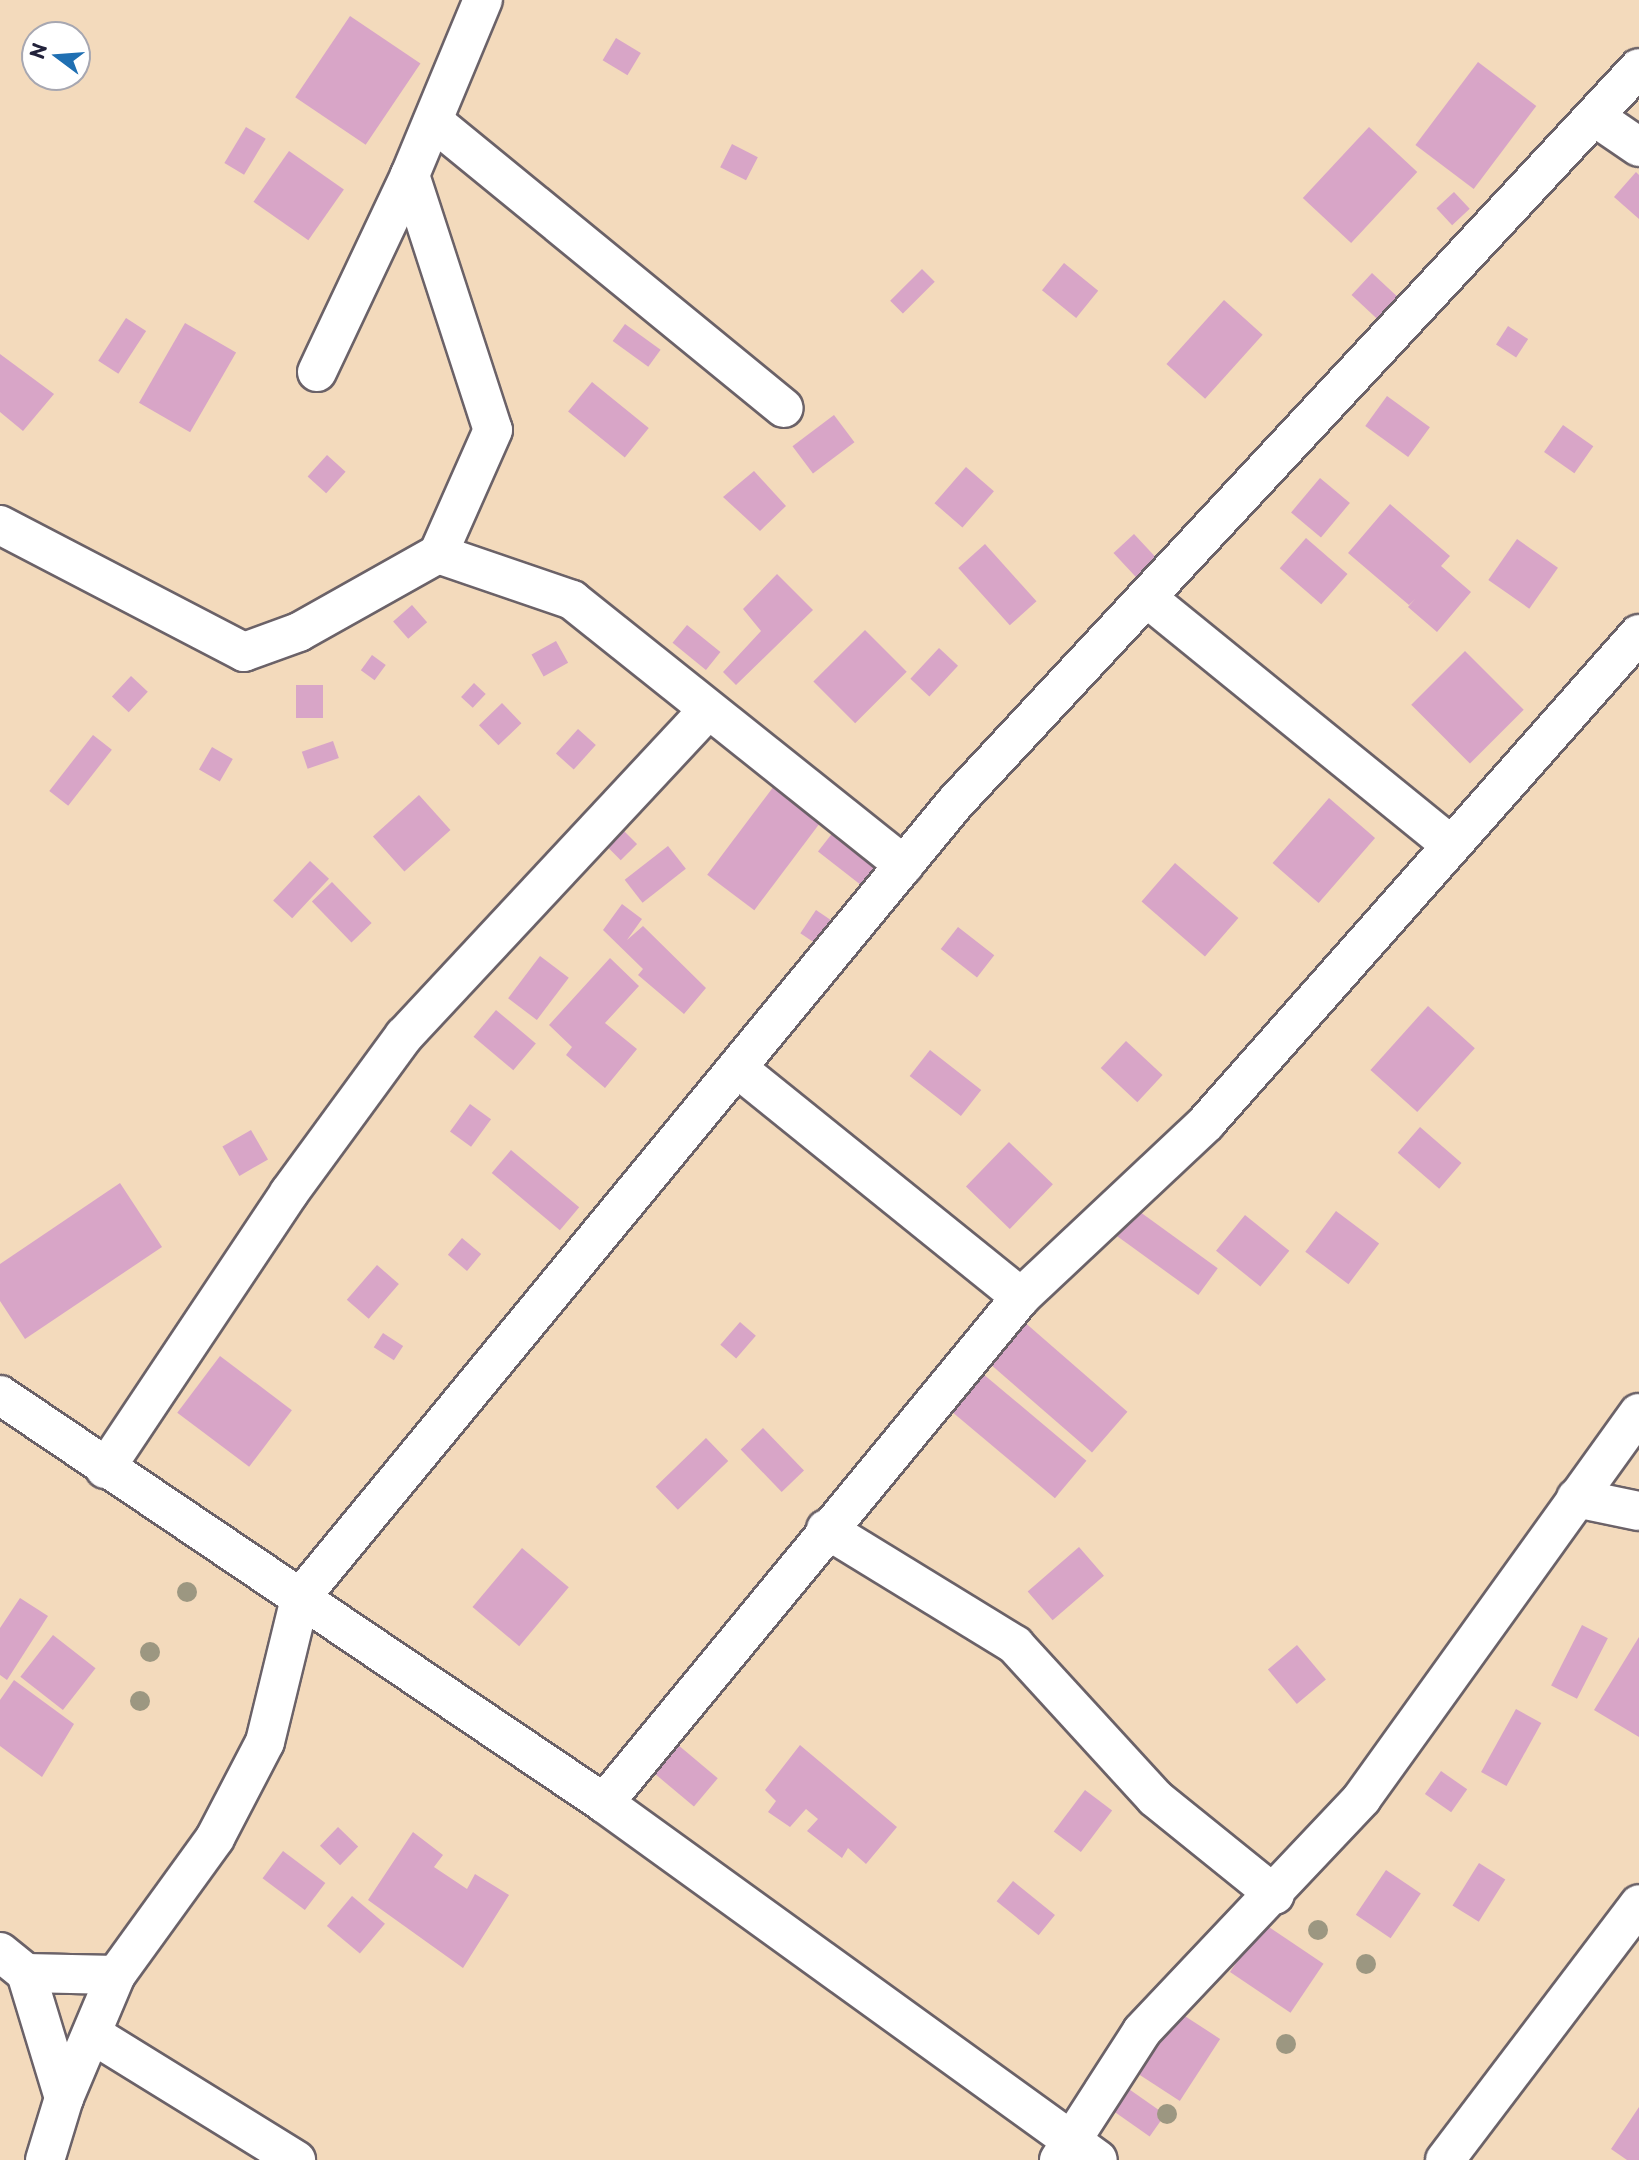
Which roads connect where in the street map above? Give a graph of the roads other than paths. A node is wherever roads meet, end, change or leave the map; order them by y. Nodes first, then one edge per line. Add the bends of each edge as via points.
1 (483, 0) edge
2 (1639, 68) edge
3 (1595, 117) junction
4 (433, 121) junction
5 (1639, 147) edge
6 (410, 175) junction
7 (317, 372) dead end
8 (784, 408) dead end
9 (0, 525) edge
10 (439, 554) junction
11 (1147, 598) junction
12 (1639, 634) edge
13 (708, 710) junction
14 (1448, 843) junction
15 (904, 864) junction
16 (737, 1068) junction
17 (1021, 1297) junction
18 (0, 1395) edge
19 (1639, 1413) edge
20 (105, 1469) junction
21 (1576, 1498) junction
22 (1639, 1511) edge
23 (826, 1529) junction
24 (300, 1598) junction
25 (604, 1803) junction
26 (1275, 1895) junction
27 (1639, 1904) edge
28 (13, 1962) edge
29 (116, 1975) junction
30 (92, 2034) junction
31 (64, 2098) junction
32 (1075, 2154) edge
33 (45, 2160) edge
34 (296, 2160) edge
35 (1445, 2160) edge

1 - 4 street
2 - 3 street
3 - 5 street
3 - 11 street
4 - 6 street
4 - 8 street
6 - 7 street
6 - 10 street via 493,430
9 - 10 street via 244,652 299,632
10 - 13 street via 572,600
11 - 14 street
11 - 15 street
12 - 14 street
13 - 15 street
13 - 20 street via 404,1036 289,1193
14 - 17 street via 1206,1123
15 - 16 street
16 - 17 street
16 - 24 street
17 - 23 street
18 - 20 street
19 - 21 street
20 - 24 street
21 - 22 street
21 - 26 street via 1362,1798
23 - 25 street
23 - 26 street via 1015,1645 1155,1798
24 - 25 street
24 - 29 street via 265,1742 215,1838
25 - 32 street
26 - 32 street via 1247,1917 1142,2031
27 - 35 street
28 - 29 street
28 - 31 street
29 - 30 street
30 - 31 street
30 - 34 street
31 - 33 street

